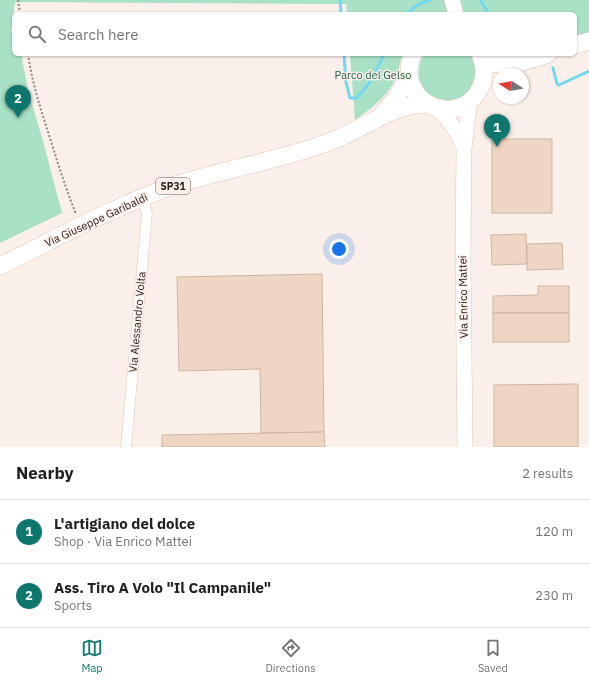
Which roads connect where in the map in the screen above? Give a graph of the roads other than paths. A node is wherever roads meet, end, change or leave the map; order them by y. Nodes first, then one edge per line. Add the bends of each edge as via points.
1 (451, 0) edge
2 (448, 12) edge
3 (455, 12) edge
4 (589, 40) edge
5 (577, 44) edge
6 (412, 56) edge
7 (542, 56) edge
8 (481, 57) edge
9 (513, 68) edge
10 (409, 75) junction
11 (493, 78) edge
12 (480, 88) junction
13 (470, 101) junction
14 (432, 106) junction
15 (380, 118) junction
16 (464, 148) junction
17 (142, 197) junction
18 (0, 266) edge
19 (126, 447) edge
20 (465, 447) edge

1 - 2 street
1 - 3 street
4 - 5 main road
6 - 10 main road
7 - 8 main road via 506,65 496,65
7 - 9 main road
8 - 12 main road via 484,77
10 - 14 main road via 416,94
10 - 15 main road, SP31 via 397,97
11 - 12 main road
12 - 13 main road
13 - 14 main road via 456,108
13 - 16 street, Via Enrico Mattei
14 - 15 main road, SP31 via 408,105
14 - 16 street, Via Enrico Mattei via 449,119
15 - 17 main road, Via Giuseppe Garibaldi / SP31 via 356,131 303,151
16 - 20 street, Via Enrico Mattei
17 - 18 main road, Via Giuseppe Garibaldi / SP31
17 - 19 street, Via Alessandro Volta via 147,213

